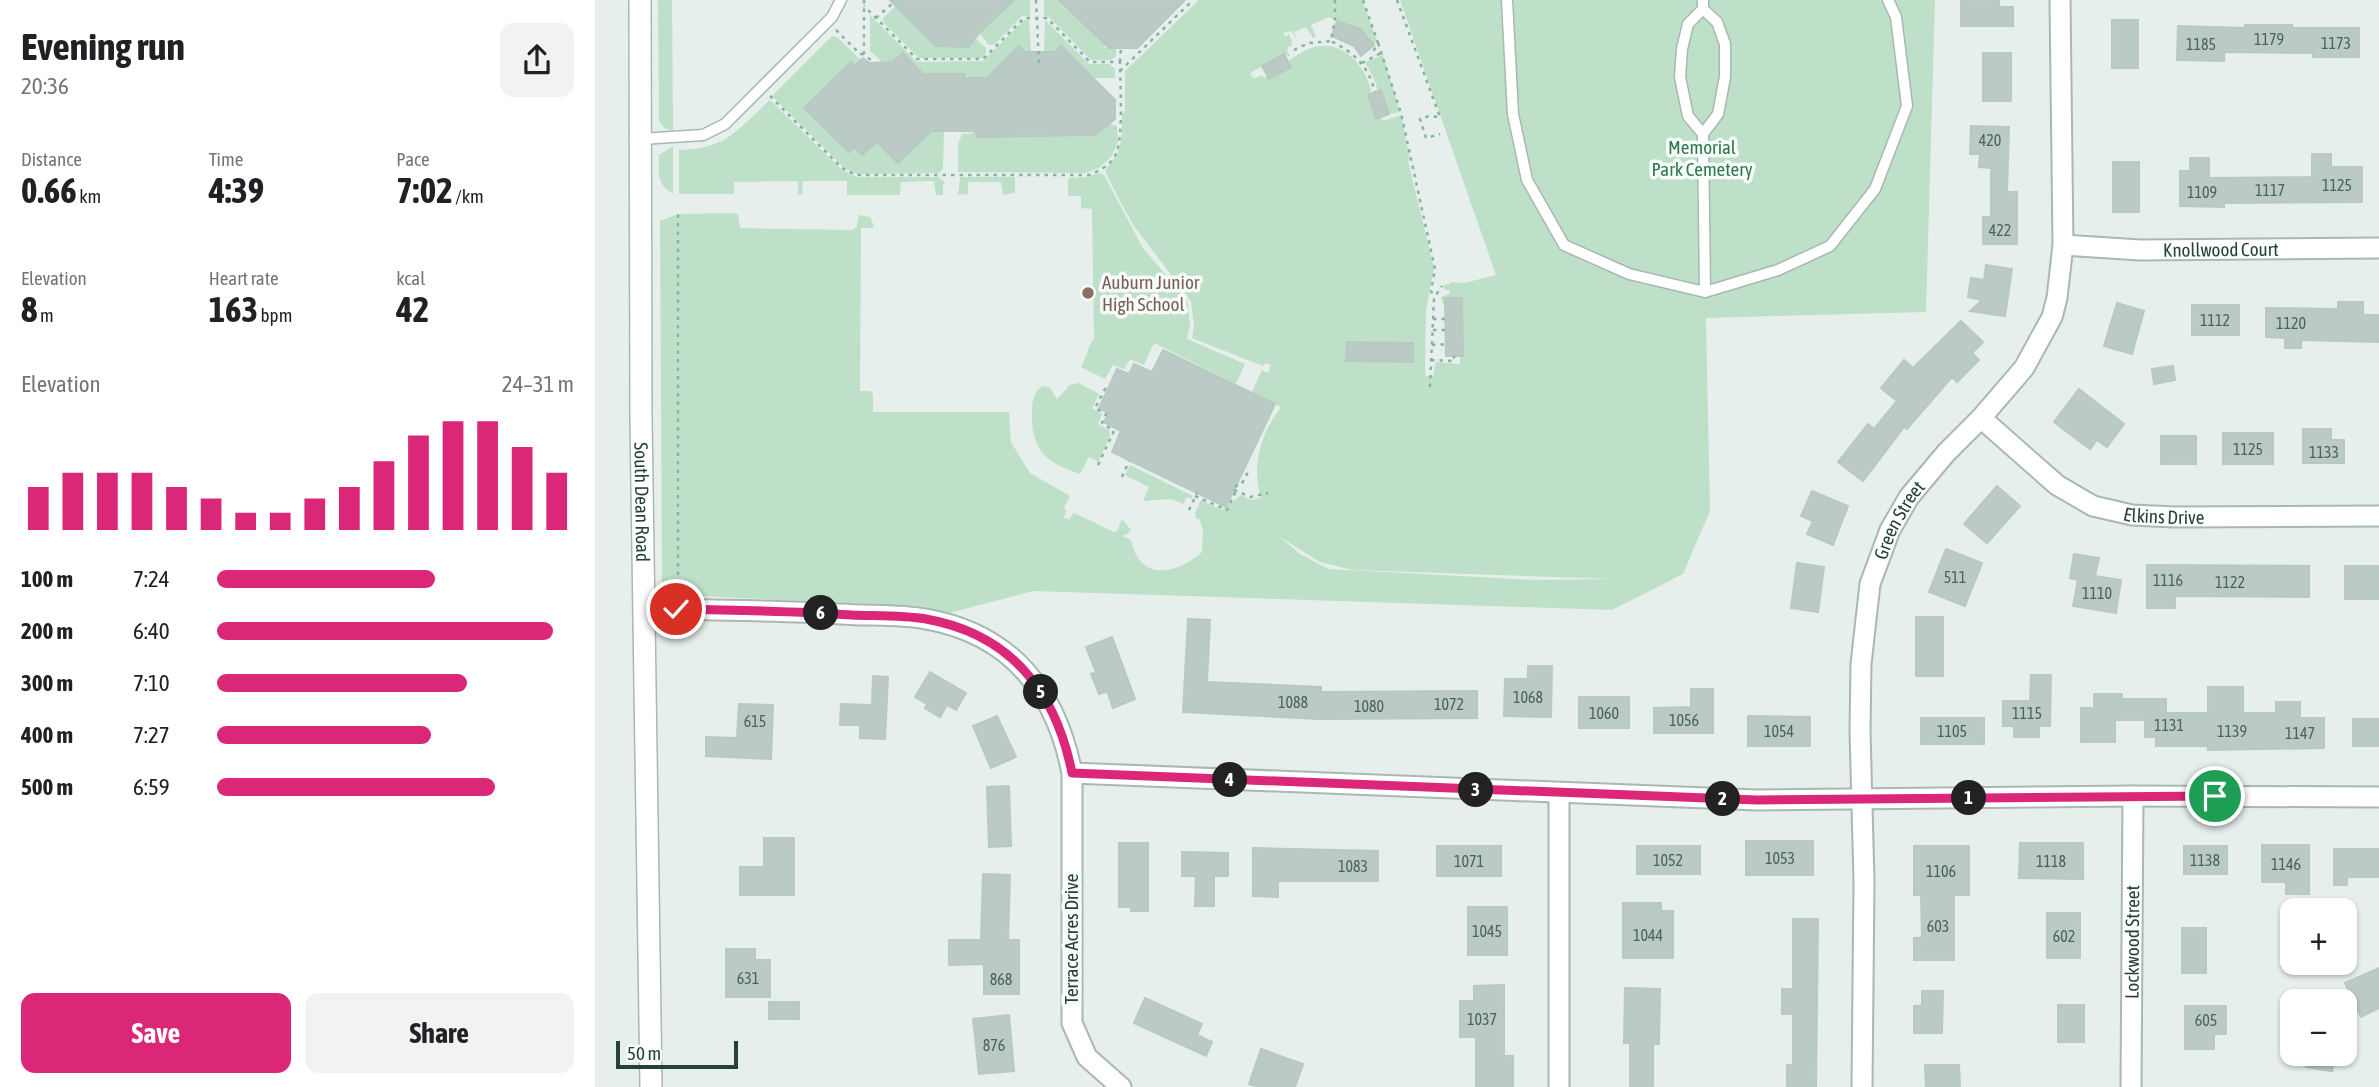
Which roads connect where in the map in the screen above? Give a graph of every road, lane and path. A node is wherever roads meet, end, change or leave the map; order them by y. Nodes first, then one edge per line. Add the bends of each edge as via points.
1 (640, 0) edge
2 (841, 0) edge
3 (865, 0) edge
4 (1036, 0) edge
5 (1193, 0) edge
6 (1335, 0) edge
7 (1363, 0) edge
8 (1397, 0) edge
9 (1507, 0) edge
10 (1888, 0) edge
11 (2060, 0) edge
12 (893, 3) dead end
13 (1703, 5) edge
14 (864, 6) junction
15 (1036, 18) junction
16 (876, 19) junction
17 (836, 30) dead end
18 (1331, 41) junction
19 (1378, 43) junction
20 (1121, 48) dead end
21 (1294, 50) dead end
22 (1382, 53) junction
23 (864, 54) junction
24 (1375, 57) junction
25 (1120, 62) junction
26 (874, 63) dead end
27 (1362, 63) junction
28 (1039, 64) dead end
29 (1120, 71) junction
30 (1375, 92) dead end
31 (770, 96) dead end
32 (1440, 134) dead end
33 (1703, 134) junction
34 (640, 139) junction
35 (678, 214) dead end
36 (2063, 245) junction
37 (2379, 248) edge
38 (1442, 286) dead end
39 (1705, 292) junction
40 (1434, 298) junction
41 (1433, 319) junction
42 (1445, 319) dead end
43 (1433, 330) junction
44 (1445, 330) dead end
45 (1446, 344) dead end
46 (1432, 345) junction
47 (1454, 356) dead end
48 (1431, 360) junction
49 (1430, 387) dead end
50 (1109, 388) dead end
51 (1980, 418) junction
52 (1129, 461) dead end
53 (1098, 465) dead end
54 (1245, 471) dead end
55 (1122, 477) dead end
56 (1235, 490) junction
57 (1268, 494) dead end
58 (1189, 510) dead end
59 (2379, 516) edge
60 (678, 595) dead end
61 (645, 609) junction
62 (1072, 773) junction
63 (1559, 793) junction
64 (2133, 796) junction
65 (2379, 797) edge
66 (1863, 800) junction
67 (651, 1087) edge
68 (1121, 1087) edge
69 (1559, 1087) edge
70 (1862, 1087) edge
71 (2131, 1087) edge

1 - 34 street, South Dean Road
2 - 34 lane via 832,17 725,124 703,135
3 - 14 path
4 - 15 path
5 - 29 path
6 - 18 path
7 - 19 path
8 - 32 path via 1440,117 1420,119 1426,138
9 - 39 lane via 1513,114 1527,180 1564,245 1629,274
10 - 39 lane via 1896,17 1906,106 1875,189 1830,246 1778,270
11 - 36 street, Green Street
12 - 16 path
13 - 33 lane via 1717,22 1725,44 1718,114
13 - 33 lane via 1688,24 1680,78 1688,116
14 - 16 path
14 - 23 path
15 - 16 path via 1024,18 983,59 917,59
15 - 25 path via 1047,18 1090,62
15 - 28 path
17 - 23 path
18 - 21 path
18 - 27 path via 1350,50
19 - 22 path
19 - 24 path
20 - 25 path
22 - 24 path
22 - 40 path via 1401,113 1435,269
23 - 26 path
24 - 27 path
25 - 29 path
27 - 30 path
29 - 31 path via 1118,149 1108,164 1089,175 856,175 842,169
33 - 39 lane
34 - 61 street, South Dean Road
35 - 60 path
36 - 37 street, Knollwood Court via 2140,250
36 - 51 street, Green Street via 2057,298 2044,335 2024,368
38 - 40 path
40 - 41 path
41 - 42 path
41 - 43 path
43 - 44 path
43 - 46 path
45 - 46 path
46 - 48 path
47 - 48 path via 1454,361
48 - 49 path
50 - 53 path via 1095,408 1107,414 1102,423 1114,431
51 - 59 street, Elkins Drive via 2057,485 2093,506 2132,515 2174,517
51 - 66 street, Green Street via 1909,497 1890,530 1870,584 1861,664
52 - 55 path
54 - 56 path
56 - 57 path via 1251,497
56 - 58 path via 1227,510 1196,495
61 - 62 street, Terrace Acres Drive via 926,619 980,635 1011,656 1036,682 1066,743
61 - 67 street, South Dean Road
62 - 63 street
62 - 68 street, Terrace Acres Drive via 1072,1023 1087,1057
63 - 66 street
63 - 69 street
64 - 65 street
64 - 66 street
64 - 71 street, Lockwood Street
66 - 70 street, Green Street

